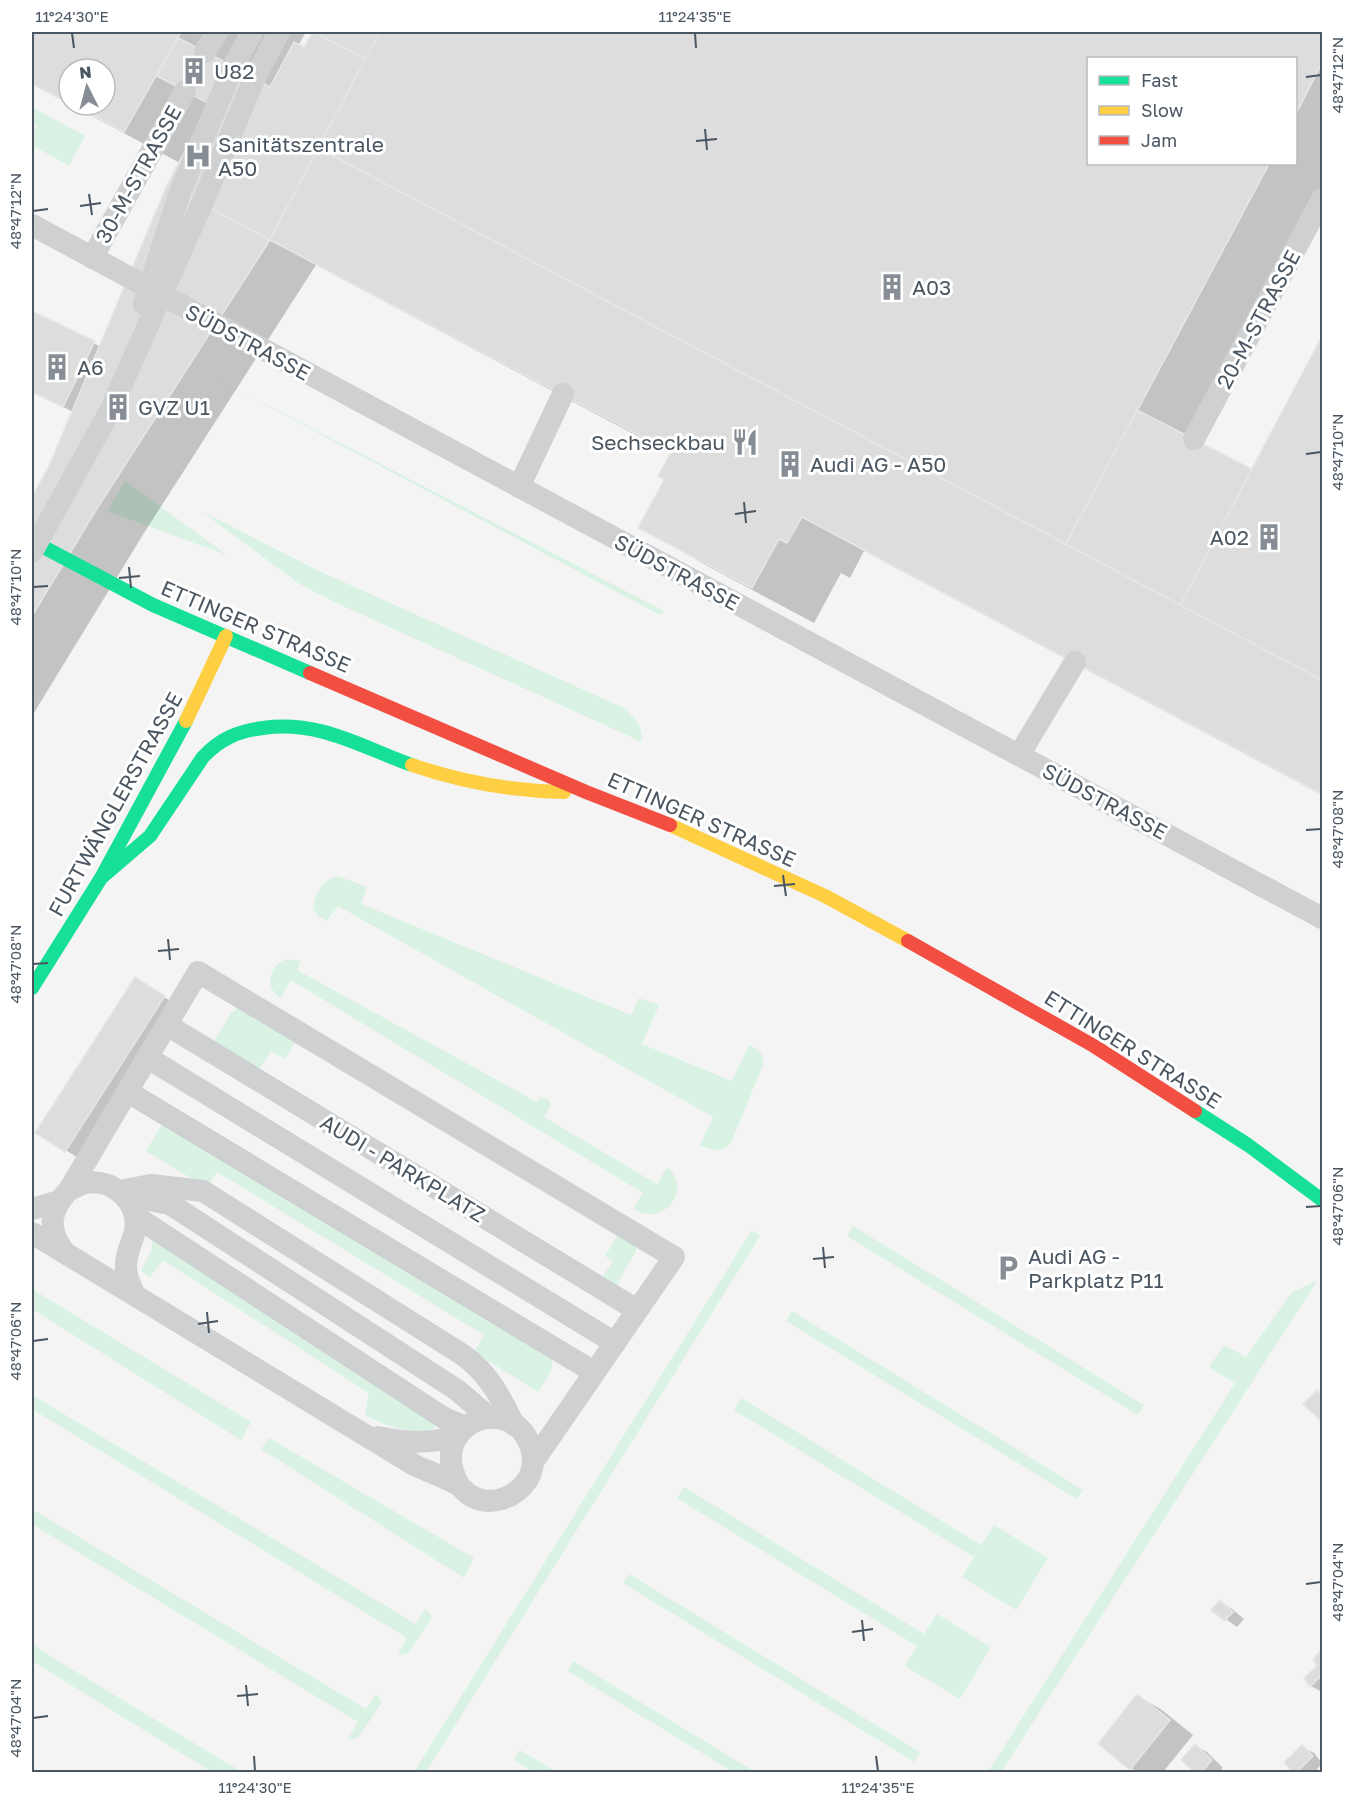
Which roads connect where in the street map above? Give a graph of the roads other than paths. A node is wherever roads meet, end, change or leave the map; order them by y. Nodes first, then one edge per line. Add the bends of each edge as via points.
1 (217, 32) edge
2 (252, 32) edge
3 (279, 32) edge
4 (205, 52) dead end
5 (184, 91) dead end
6 (1323, 199) edge
7 (32, 225) edge
8 (92, 258) junction
9 (563, 394) dead end
10 (110, 411) junction
11 (1194, 439) dead end
12 (519, 488) junction
13 (32, 541) edge
14 (32, 552) edge
15 (226, 636) junction
16 (1075, 662) dead end
17 (1019, 755) junction
18 (586, 792) junction
19 (101, 878) junction
20 (1323, 918) edge
21 (32, 988) edge
22 (167, 1025) junction
23 (148, 1058) junction
24 (128, 1092) junction
25 (100, 1135) junction
26 (64, 1195) junction
27 (122, 1198) junction
28 (1323, 1200) edge
29 (32, 1209) edge
30 (32, 1233) edge
31 (129, 1245) junction
32 (71, 1257) junction
33 (134, 1294) junction
34 (637, 1310) junction
35 (615, 1343) junction
36 (594, 1372) junction
37 (571, 1407) junction
38 (490, 1418) junction
39 (514, 1425) junction
40 (461, 1432) junction
41 (364, 1434) junction
42 (533, 1462) junction
43 (459, 1485) junction

1 - 4 lane
2 - 10 lane, bridge via 180,192
3 - 10 lane, bridge via 254,79
5 - 8 lane, 30-M-STRASSE
6 - 11 lane, 20-M-STRASSE
7 - 8 lane, SÜDSTRASSE
8 - 12 lane, SÜDSTRASSE
9 - 12 lane
10 - 14 lane, bridge
12 - 17 lane, SÜDSTRASSE
13 - 15 main road, ETTINGER STRASSE via 153,605
15 - 18 main road, ETTINGER STRASSE
15 - 19 main road, FURTWÄNGLERSTRASSE via 176,743
16 - 17 lane
17 - 20 lane, SÜDSTRASSE
18 - 19 main road via 542,792 477,782 419,767 333,732 305,726 267,726 223,739 201,760 150,836
18 - 28 main road, ETTINGER STRASSE via 678,828 825,896 952,965 1104,1052 1248,1145
19 - 21 main road, FURTWÄNGLERSTRASSE
22 - 23 lane
22 - 34 lane, AUDI - PARKPLATZ
22 - 34 lane via 198,972 674,1257
23 - 24 lane
23 - 35 lane, AUDI - PARKPLATZ
24 - 25 lane
24 - 36 lane
25 - 26 lane
25 - 27 lane via 100,1162
26 - 27 lane via 86,1183
26 - 29 lane
26 - 32 lane via 53,1213 53,1228 56,1242
27 - 31 lane via 135,1231
27 - 38 lane via 170,1204 457,1390
27 - 39 lane via 151,1185 203,1191 480,1367
27 - 40 lane
30 - 32 lane
31 - 32 lane via 115,1259 97,1264
31 - 33 lane via 126,1269
32 - 33 lane
33 - 41 lane
34 - 35 lane
35 - 36 lane
36 - 37 lane
37 - 39 lane via 545,1421
37 - 42 lane
38 - 39 lane
38 - 40 lane via 477,1420
39 - 42 lane via 525,1434
40 - 41 lane via 438,1442 416,1443
40 - 43 lane via 451,1448 450,1461
41 - 43 lane via 416,1466
42 - 43 lane via 530,1476 510,1496 482,1500

